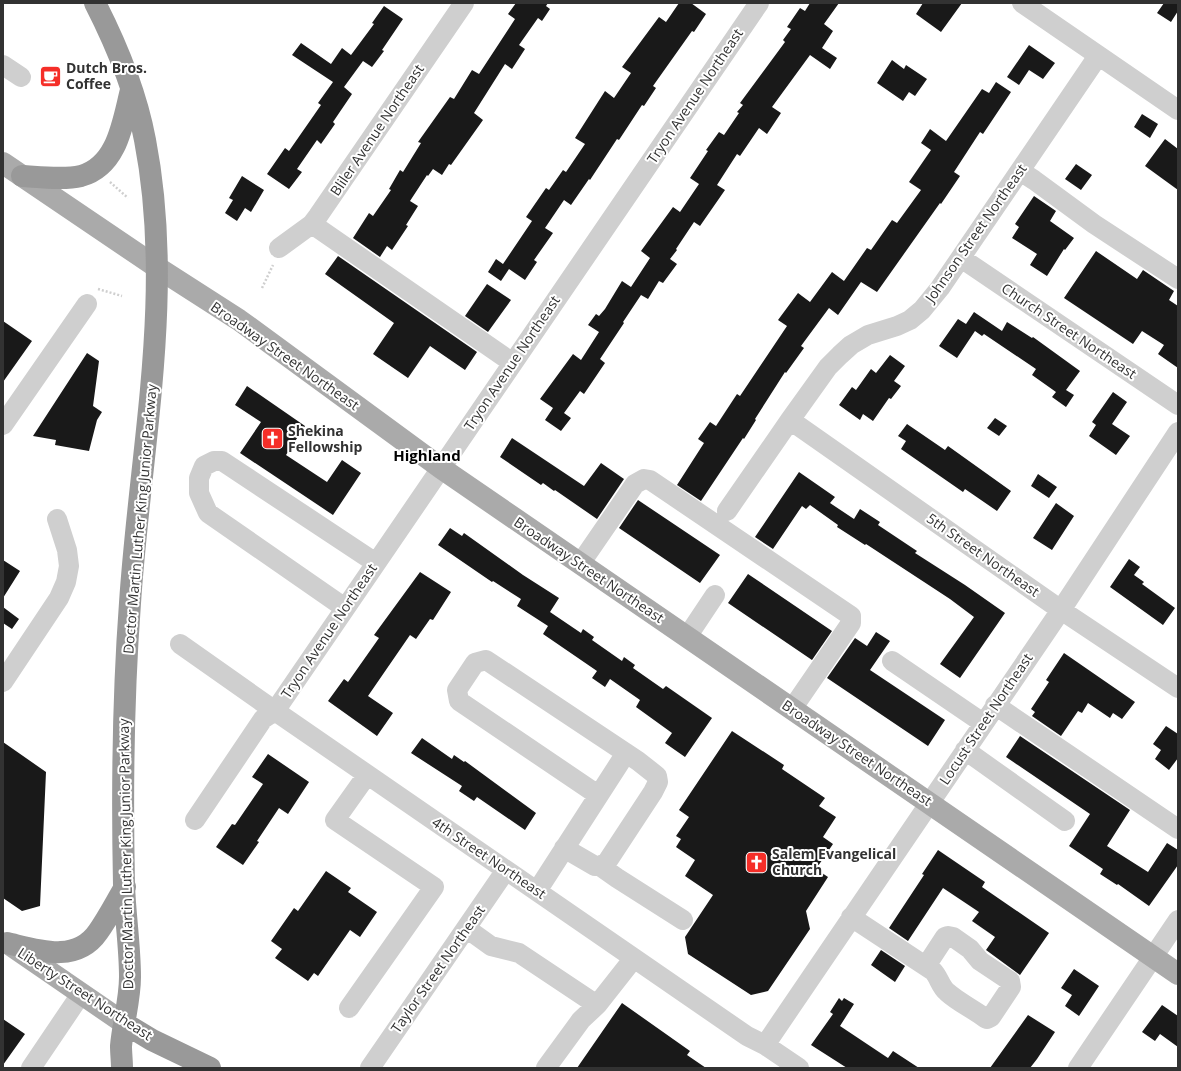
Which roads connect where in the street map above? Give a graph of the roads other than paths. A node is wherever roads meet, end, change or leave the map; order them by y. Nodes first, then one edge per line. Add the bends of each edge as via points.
1 (95, 3) edge
2 (464, 3) edge
3 (759, 3) edge
4 (1022, 3) edge
5 (1098, 56) junction
6 (3, 65) edge
7 (21, 77) dead end
8 (132, 89) junction
9 (1178, 110) edge
10 (3, 163) edge
11 (1020, 171) junction
12 (22, 176) junction
13 (312, 224) junction
14 (279, 248) road end
15 (961, 258) junction
16 (158, 268) junction
17 (1178, 279) edge
18 (88, 304) dead end
19 (513, 363) junction
20 (1178, 405) edge
21 (790, 420) junction
22 (3, 425) edge
23 (1178, 432) edge
24 (441, 468) junction
25 (727, 511) dead end
26 (57, 519) dead end
27 (376, 563) junction
28 (580, 564) junction
29 (715, 595) dead end
30 (345, 608) junction
31 (1061, 610) junction
32 (687, 637) junction
33 (180, 644) dead end
34 (892, 661) dead end
35 (3, 682) edge
36 (1178, 688) edge
37 (995, 706) junction
38 (792, 709) junction
39 (275, 711) junction
40 (983, 723) junction
41 (965, 750) junction
42 (626, 753) junction
43 (367, 774) junction
44 (598, 795) junction
45 (929, 803) junction
46 (195, 820) dead end
47 (1065, 821) dead end
48 (1178, 829) edge
49 (564, 848) junction
50 (600, 866) junction
51 (506, 870) junction
52 (124, 887) junction
53 (537, 891) junction
54 (851, 917) junction
55 (683, 920) dead end
56 (1178, 920) edge
57 (466, 928) junction
58 (5, 942) edge
59 (634, 958) junction
60 (1153, 958) junction
61 (926, 966) dead end
62 (1178, 974) edge
63 (82, 994) junction
64 (597, 1005) junction
65 (349, 1008) dead end
66 (124, 1023) junction
67 (765, 1045) junction
68 (31, 1068) edge
69 (122, 1068) edge
70 (210, 1068) edge
71 (370, 1068) edge
72 (546, 1068) edge
73 (799, 1068) edge
74 (1078, 1068) edge

1 - 8 highway, Doctor Martin Luther King Junior Parkway via 108,28
2 - 13 street, Bliler Avenue Northeast
3 - 19 street, Tryon Avenue Northeast
4 - 5 street
5 - 9 street
5 - 11 street, Johnson Street Northeast
6 - 7 street
8 - 12 highway via 116,144 109,157 98,168 81,176
8 - 16 highway, Doctor Martin Luther King Junior Parkway via 145,139 153,197
10 - 12 main road, Broadway Street Northeast
11 - 15 street, Johnson Street Northeast
11 - 17 street
12 - 16 main road, Broadway Street Northeast
13 - 14 street, Bliler Avenue Northeast
13 - 19 street
15 - 20 street, Church Street Northeast
15 - 21 street, Johnson Street Northeast via 922,310 910,320 868,336 851,345 840,355 828,367
16 - 24 main road, Broadway Street Northeast via 256,333
16 - 52 highway, Doctor Martin Luther King Junior Parkway via 149,412 129,604 123,753
18 - 22 street
19 - 24 street, Tryon Avenue Northeast
21 - 25 street, Johnson Street Northeast
21 - 31 street, 5th Street Northeast
23 - 31 street, Locust Street Northeast
24 - 27 street, Tryon Avenue Northeast
24 - 28 main road, Broadway Street Northeast
26 - 35 street via 67,550 69,566 66,582 59,598
27 - 30 street, Tryon Avenue Northeast
27 - 30 street via 222,461 214,461 204,466 199,478 199,493 208,513
28 - 32 main road, Broadway Street Northeast
28 - 38 street via 635,484 650,480 851,616 850,624
29 - 32 street
30 - 39 street, Tryon Avenue Northeast
31 - 36 street, 5th Street Northeast
31 - 37 street, Locust Street Northeast
32 - 38 main road, Broadway Street Northeast
33 - 39 street, 4th Street Northeast
34 - 40 street
37 - 40 street, Locust Street Northeast
37 - 48 street
38 - 45 main road, Broadway Street Northeast
39 - 43 street, 4th Street Northeast
39 - 46 street, Tryon Avenue Northeast via 263,719
40 - 41 street, Locust Street Northeast
41 - 45 street, Locust Street Northeast
41 - 47 street
42 - 44 street
42 - 44 street via 486,660 475,663 457,690 458,701
42 - 50 street via 657,776 658,782 607,862
43 - 51 street, 4th Street Northeast
43 - 65 street via 335,820 434,887
44 - 49 street
45 - 54 street, Locust Street Northeast
45 - 60 main road, Broadway Street Northeast
49 - 50 street via 595,866
49 - 53 street
50 - 55 street
51 - 53 street, 4th Street Northeast
51 - 57 street, Taylor Street Northeast
52 - 58 highway via 97,933 78,949 54,953
52 - 66 highway, Doctor Martin Luther King Junior Parkway via 130,978
53 - 59 street, 4th Street Northeast
54 - 61 street
54 - 67 street, Locust Street Northeast
56 - 60 street
57 - 64 street via 491,946 519,953
57 - 71 street, Taylor Street Northeast
58 - 63 main road, Liberty Street Northeast
59 - 64 street
59 - 67 street, 4th Street Northeast via 747,1036
60 - 62 main road, Broadway Street Northeast
60 - 74 street
63 - 66 main road, Liberty Street Northeast
63 - 68 street
64 - 72 street via 581,1020
66 - 69 highway, Doctor Martin Luther King Junior Parkway
66 - 70 highway, Liberty Street Northeast via 152,1040
67 - 73 street, 4th Street Northeast

